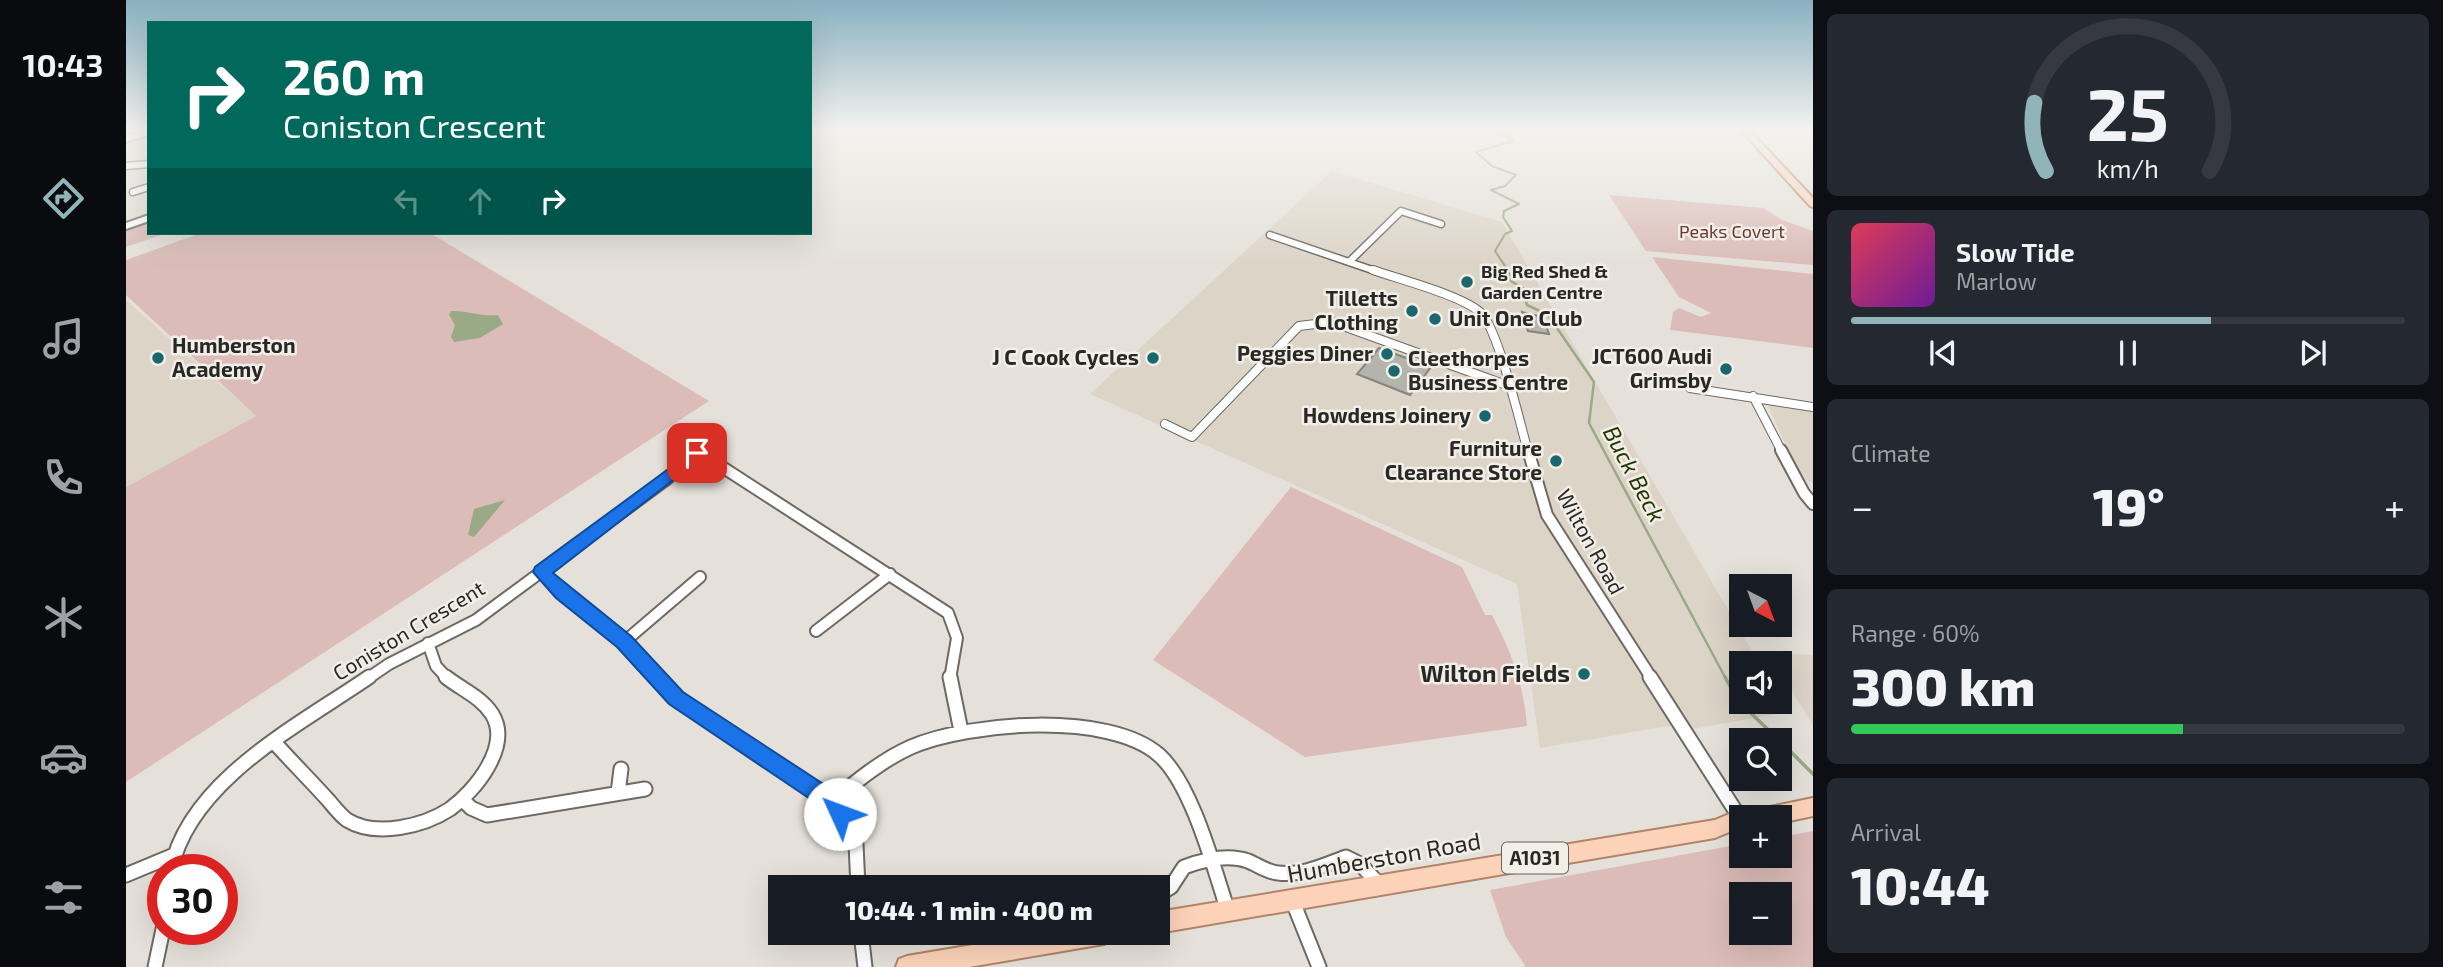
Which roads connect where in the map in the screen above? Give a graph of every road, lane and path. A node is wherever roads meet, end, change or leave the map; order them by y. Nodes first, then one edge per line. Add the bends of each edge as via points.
1 (1786, 175) edge
2 (147, 188) edge
3 (133, 192) dead end
4 (1813, 204) edge
5 (147, 219) edge
6 (1441, 224) dead end
7 (126, 226) edge
8 (1270, 235) dead end
9 (1349, 262) junction
10 (1509, 386) junction
11 (1690, 388) dead end
12 (1753, 396) junction
13 (1813, 407) edge
14 (1165, 424) dead end
15 (1813, 505) edge
16 (541, 572) junction
17 (890, 574) junction
18 (699, 577) dead end
19 (816, 631) dead end
20 (624, 642) junction
21 (428, 643) junction
22 (961, 731) junction
23 (274, 742) junction
24 (621, 769) dead end
25 (645, 789) dead end
26 (618, 793) junction
27 (462, 799) junction
28 (832, 802) junction
29 (1733, 805) edge
30 (1813, 807) edge
31 (1792, 811) edge
32 (1729, 823) edge
33 (176, 854) edge
34 (1210, 861) junction
35 (147, 870) edge
36 (126, 875) edge
37 (857, 875) edge
38 (1379, 885) junction
39 (1170, 888) edge
40 (1293, 902) junction
41 (1228, 912) junction
42 (1170, 921) edge
43 (160, 945) edge
44 (862, 945) edge
45 (1040, 945) edge
46 (933, 965) edge
47 (156, 967) edge
48 (865, 967) edge
49 (907, 967) edge
50 (1319, 967) edge

1 - 4 main road
2 - 3 street
5 - 7 main road
6 - 9 street via 1401,211
8 - 9 street, Wilton Road
9 - 10 street, Wilton Road via 1476,309 1495,339
10 - 14 street via 1332,322 1299,326 1192,437
10 - 29 street, Wilton Road via 1547,515
11 - 12 street
12 - 13 street
12 - 15 street
16 - 17 street, Coniston Crescent via 667,479 691,456 706,453
16 - 20 street
16 - 21 street, Coniston Crescent via 476,620
17 - 19 street
17 - 22 street, Coniston Crescent via 948,612 956,624 950,676
18 - 20 street
20 - 28 street via 676,698
21 - 23 street, Coniston Crescent
21 - 27 street via 442,674 486,707 496,724 492,758
22 - 28 street via 911,747
22 - 34 street via 1025,725 1099,731 1145,745 1160,756 1180,783
23 - 27 street via 347,820 358,825 402,827 432,818
23 - 33 street, Coniston Crescent via 244,762 208,796 182,835
24 - 26 street
25 - 26 street
26 - 27 street via 486,815
28 - 37 street via 856,844
30 - 31 main road
32 - 38 main road, Humberston Road / A1031
34 - 38 street via 1240,859 1283,874 1346,858 1360,864
34 - 39 street via 1184,867
34 - 41 street
35 - 36 street
38 - 40 main road, Humberston Road / A1031
40 - 41 main road, Humberston Road / A1031
40 - 50 street
41 - 42 main road, Humberston Road / A1031
43 - 47 street
44 - 48 street
45 - 46 main road
46 - 49 main road

